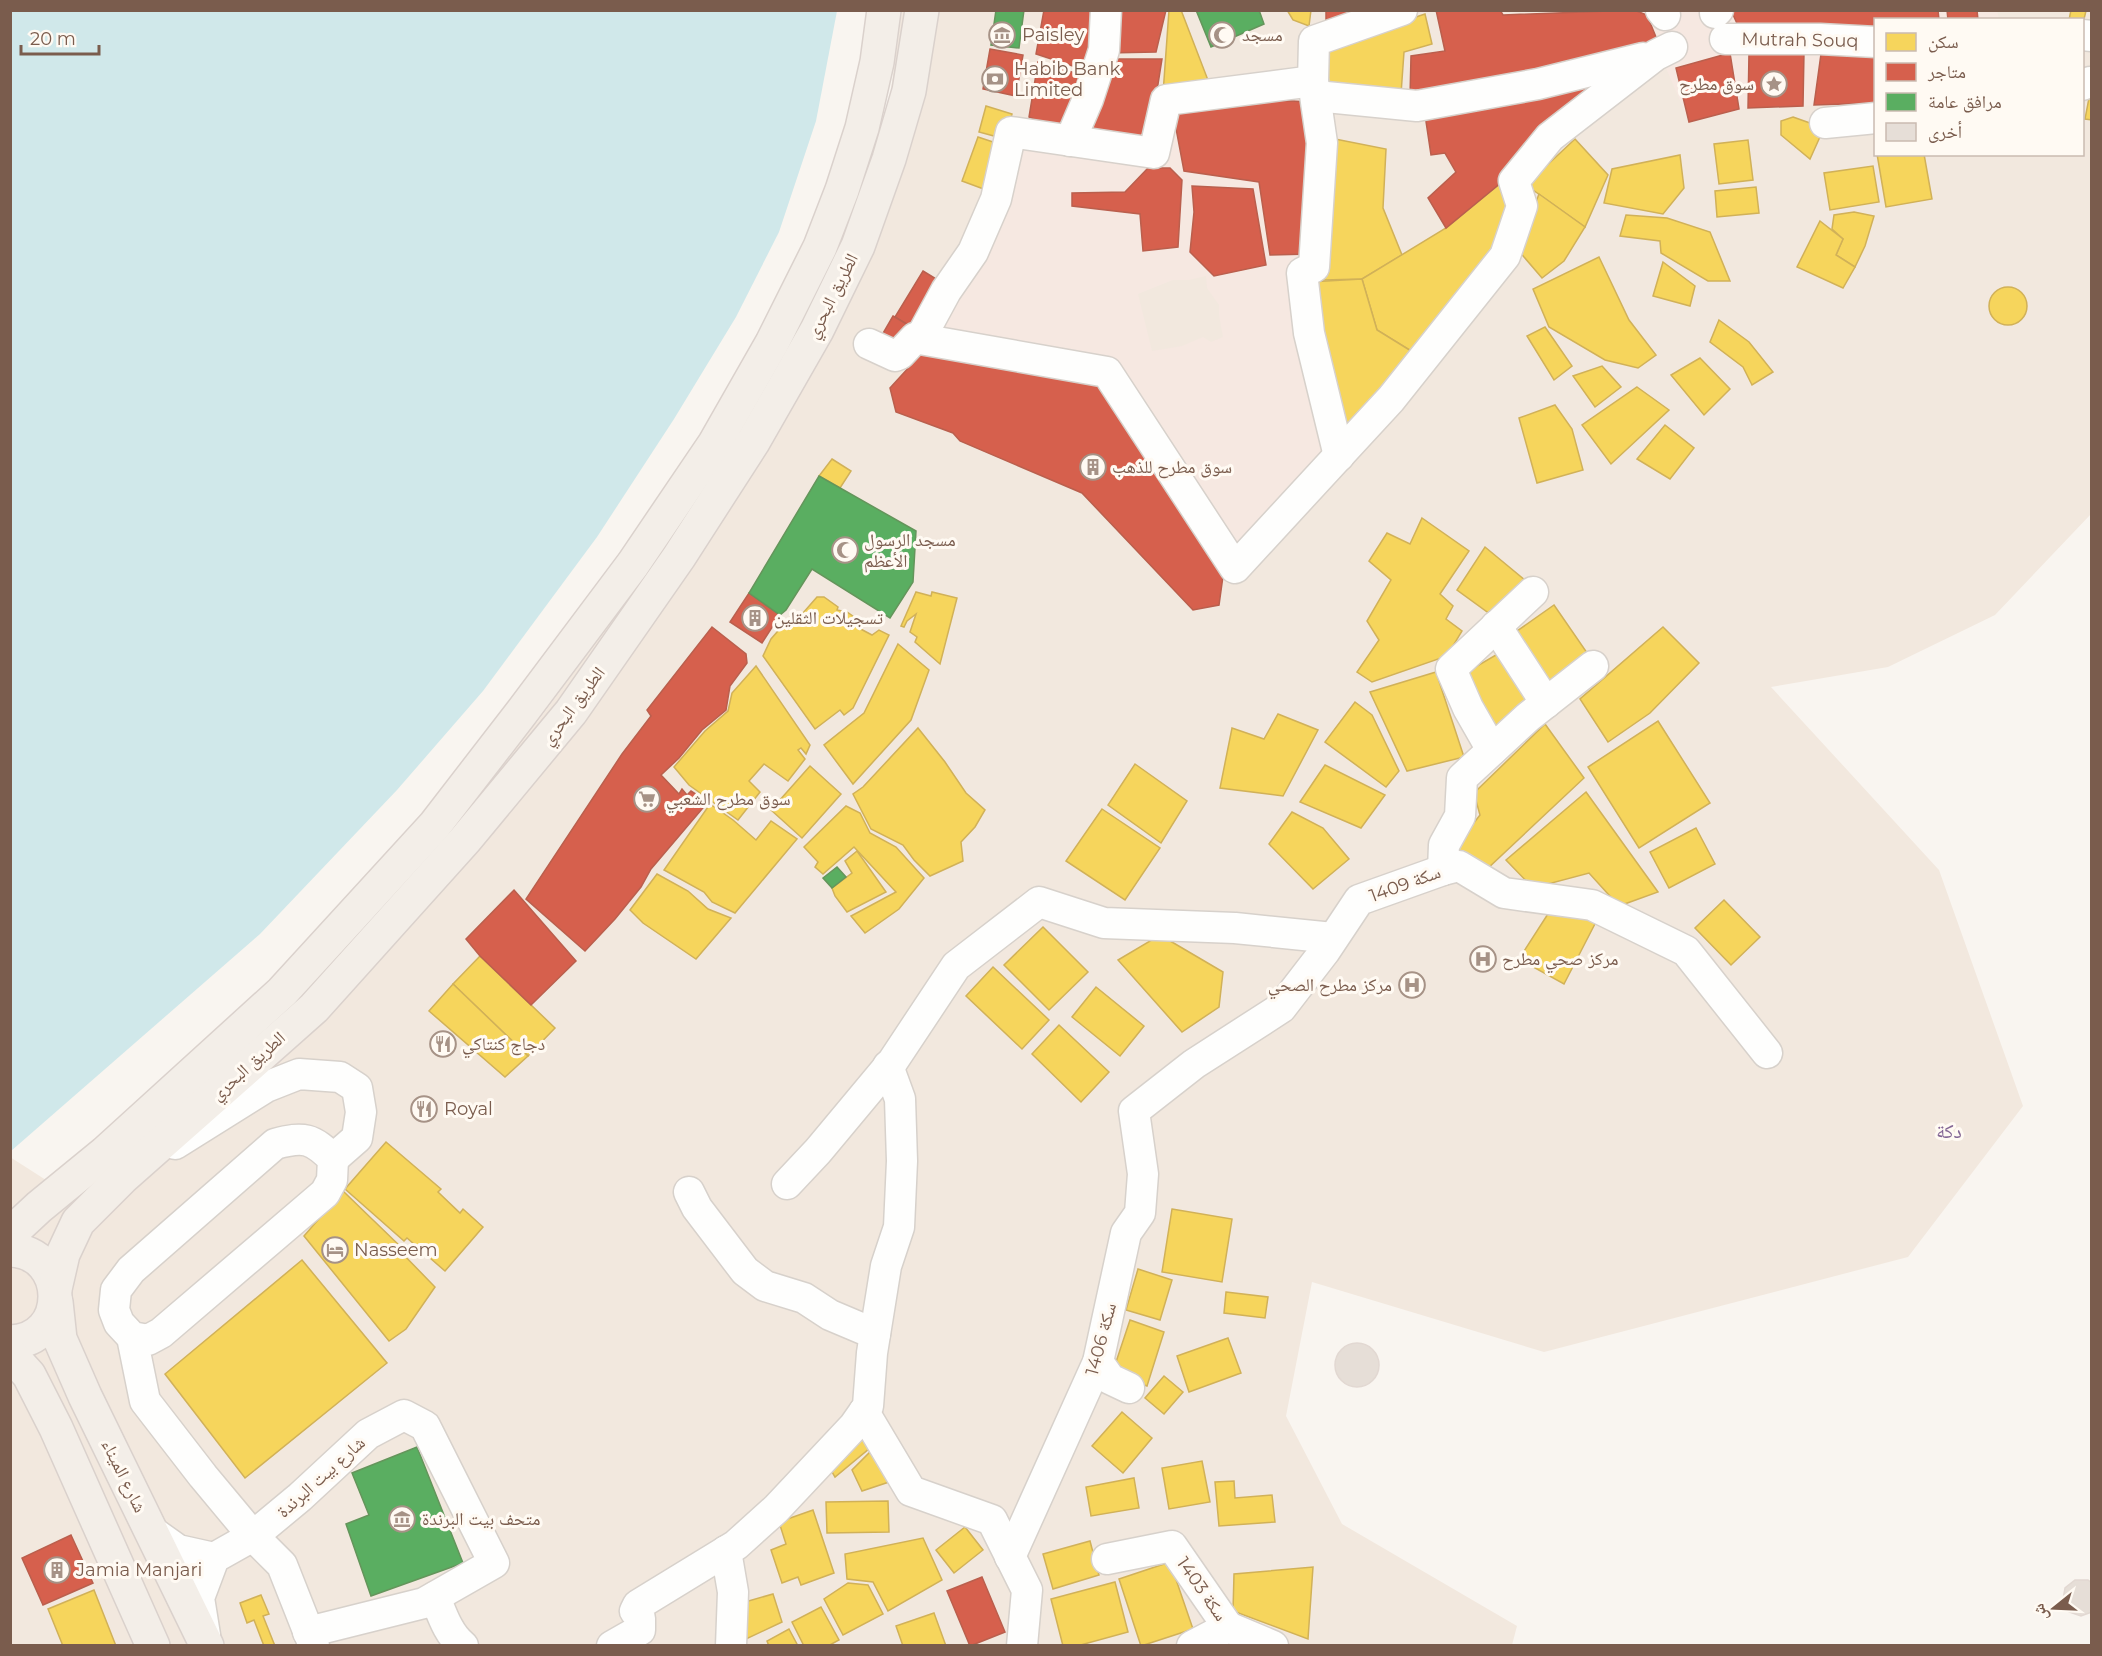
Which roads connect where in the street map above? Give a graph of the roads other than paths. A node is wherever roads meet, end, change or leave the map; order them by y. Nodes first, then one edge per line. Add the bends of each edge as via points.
1 (884, 10) edge
2 (922, 10) edge
3 (1106, 10) edge
4 (1402, 10) edge
5 (1719, 21) edge
6 (1874, 42) edge
7 (1315, 88) junction
8 (1874, 118) edge
9 (1825, 123) dead end
10 (1070, 141) junction
11 (920, 339) junction
12 (869, 344) dead end
13 (1339, 456) junction
14 (1533, 592) dead end
15 (1496, 626) junction
16 (1593, 666) dead end
17 (1546, 703) junction
18 (1492, 750) junction
19 (1443, 870) junction
20 (1333, 938) junction
21 (1767, 1053) dead end
22 (888, 1066) junction
23 (1134, 1111) joint
24 (333, 1159) junction
25 (122, 1178) junction
26 (787, 1184) dead end
27 (689, 1192) dead end
28 (10, 1234) edge
29 (10, 1250) edge
30 (56, 1296) junction
31 (875, 1334) junction
32 (132, 1337) junction
33 (10, 1342) edge
34 (10, 1354) edge
35 (1098, 1362) junction
36 (1129, 1388) dead end
37 (864, 1412) junction
38 (150, 1530) junction
39 (253, 1536) junction
40 (726, 1551) junction
41 (1010, 1557) junction
42 (214, 1558) junction
43 (1107, 1559) dead end
44 (435, 1597) junction
45 (1228, 1627) junction
46 (311, 1639) edge
47 (207, 1645) edge
48 (153, 1646) edge
49 (463, 1646) edge
50 (612, 1646) edge
51 (731, 1646) edge
52 (1022, 1646) edge
53 (1192, 1646) edge
54 (1274, 1646) edge

1 - 28 main road, الطريق البحري via 878,62 862,128 820,247 772,343 715,443 633,564 434,826 282,992
2 - 25 main road, الطريق البحري via 909,91 858,246 817,330 753,442 679,557 571,712 465,840 314,1008
3 - 10 street via 1104,50
4 - 7 street via 1314,41
5 - 6 street, Mutrah Souq via 1820,39
7 - 10 street via 1166,100 1154,153
7 - 13 street via 1322,142 1315,256 1314,267 1302,273 1309,333
7 - 13 street via 1417,106 1538,84 1664,51 1550,137 1514,181 1522,206 1505,256 1391,399
8 - 9 street
10 - 11 street via 1011,132 996,199 973,252
11 - 12 street via 915,338 895,356
11 - 13 street via 1107,372 1235,568
14 - 15 street
15 - 17 street
15 - 18 street via 1451,669
16 - 17 street
17 - 18 street
18 - 19 street via 1462,778 1460,816 1444,845
19 - 20 street, 1409 سكة via 1359,900
19 - 21 street, 1409 سكة via 1459,866 1504,893 1592,905 1686,951
20 - 22 street via 1235,928 1104,923 1039,902 956,966
20 - 23 street, 1409 سكة via 1281,1008 1194,1064
22 - 26 street
22 - 31 street via 900,1099 901,1183 898,1227 886,1266
23 - 35 street, 1406 سكة via 1143,1174 1140,1213 1126,1233
24 - 25 street via 357,1138 361,1112 357,1088 340,1077 298,1074 266,1087
24 - 32 street via 332,1180 325,1193 161,1333 148,1340
24 - 32 street via 319,1145 297,1138 275,1144 131,1270 116,1290 114,1310 119,1323
25 - 30 main road, الطريق البحري via 78,1222 63,1254
27 - 31 street via 745,1271 765,1286 804,1298 830,1315
29 - 30 main road via 31,1255 43,1264 51,1275
30 - 33 main road via 51,1317 42,1330
30 - 38 main road, شارع الميناء via 60,1339
31 - 37 street via 868,1406
32 - 39 street via 145,1401
34 - 48 main road via 29,1375 56,1428
35 - 36 street via 1110,1379
35 - 41 street, 1406 سكة
37 - 40 street via 776,1509
37 - 41 street via 911,1491 992,1520
38 - 42 street via 178,1550
38 - 47 main road, شارع الميناء
39 - 42 street, شارع بيت البرندة
39 - 44 street, شارع بيت البرندة via 368,1434 404,1415 424,1426 494,1563
39 - 46 street, شارع بيت البرندة via 282,1565
40 - 50 street via 638,1605 635,1611 640,1618 640,1630
40 - 51 street via 733,1592
41 - 52 street via 1027,1590
42 - 47 street via 199,1598
43 - 45 street, 1403 سكة via 1172,1546
44 - 46 street, شارع بيت البرندة
44 - 49 street via 446,1625
45 - 53 street
45 - 54 street

